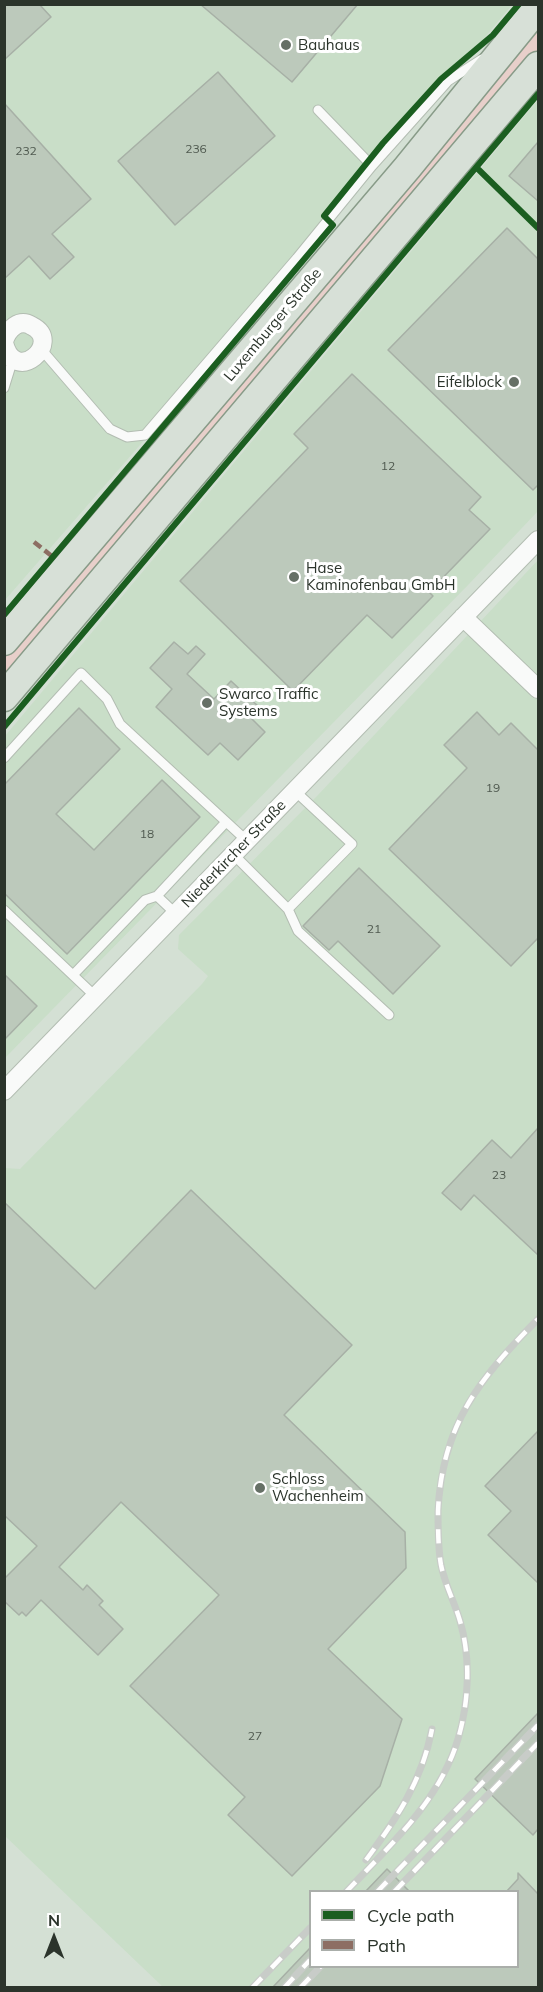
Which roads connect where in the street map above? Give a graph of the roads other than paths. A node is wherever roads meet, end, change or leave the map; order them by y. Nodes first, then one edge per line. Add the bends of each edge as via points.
1 (538, 8) edge
2 (511, 40) junction
3 (538, 66) edge
4 (318, 110) dead end
5 (372, 166) junction
6 (7, 341) edge
7 (41, 349) junction
8 (4, 388) edge
9 (538, 540) edge
10 (463, 617) junction
11 (4, 640) edge
12 (538, 690) edge
13 (4, 697) edge
14 (4, 758) edge
15 (295, 791) junction
16 (226, 822) junction
17 (247, 841) junction
18 (234, 854) junction
19 (157, 896) junction
20 (288, 909) junction
21 (4, 910) edge
22 (176, 914) junction
23 (73, 975) junction
24 (96, 997) junction
25 (389, 1015) dead end
26 (4, 1091) edge

1 - 2 main road, Luxemburger Straße
2 - 5 lane via 448,81
2 - 11 main road, Luxemburger Straße
3 - 13 main road
4 - 5 lane
5 - 7 lane via 145,435 127,436 110,429
6 - 7 street via 29,361
6 - 7 street via 15,325 25,323 38,330
6 - 8 lane
9 - 10 street, Niederkircher Straße
10 - 12 street
10 - 15 street, Niederkircher Straße
14 - 16 lane via 81,674 107,699 120,724
15 - 17 street, Niederkircher Straße
15 - 20 lane via 352,844
16 - 17 lane
16 - 19 lane
17 - 18 street, Niederkircher Straße
18 - 20 lane
18 - 22 street, Niederkircher Straße
19 - 22 lane
19 - 23 lane via 141,903
20 - 25 lane via 298,931
21 - 23 lane
22 - 24 street, Niederkircher Straße
23 - 24 lane
24 - 26 street, Niederkircher Straße

